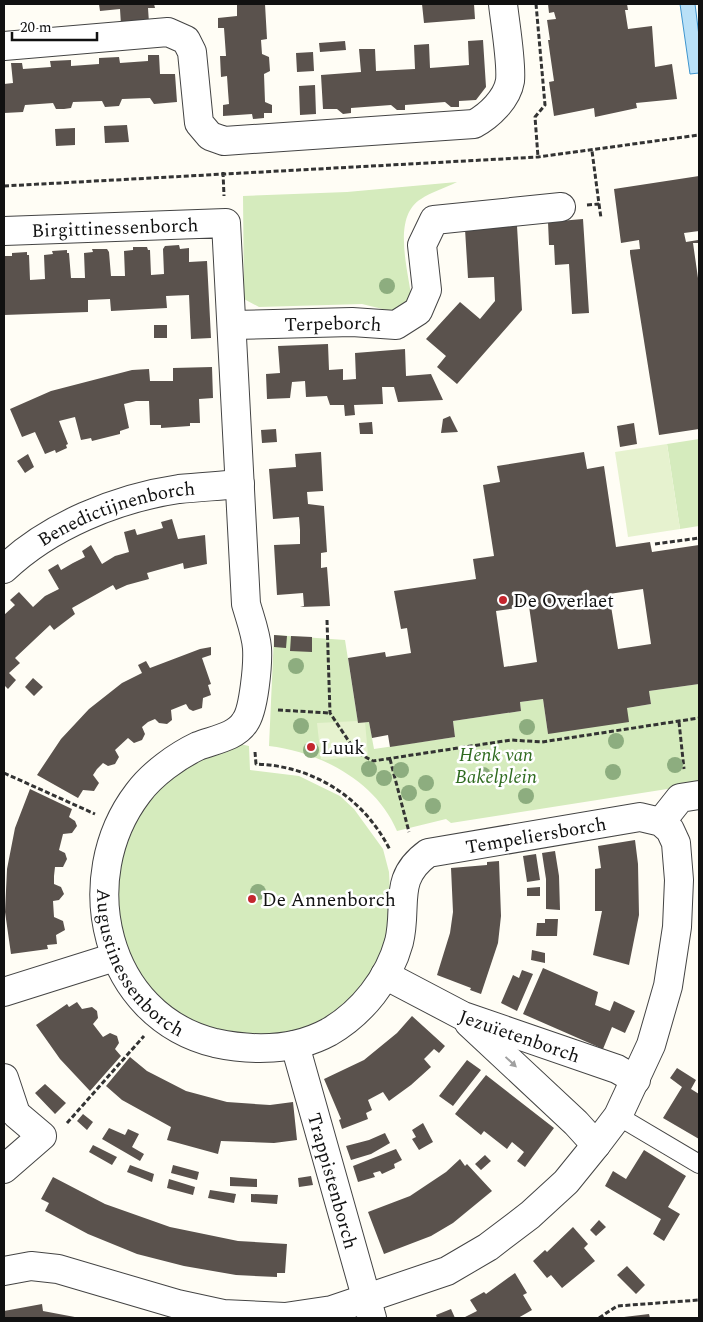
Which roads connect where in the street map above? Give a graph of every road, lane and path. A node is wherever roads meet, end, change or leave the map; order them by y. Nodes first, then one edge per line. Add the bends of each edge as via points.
1 (503, 4) edge
2 (4, 46) edge
3 (699, 135) edge
4 (224, 141) junction
5 (592, 151) junction
6 (223, 173) junction
7 (4, 186) edge
8 (599, 204) junction
9 (561, 207) joint
10 (601, 218) dead end
11 (226, 223) junction
12 (4, 231) edge
13 (232, 326) junction
14 (240, 484) junction
15 (699, 538) edge
16 (655, 544) dead end
17 (4, 569) edge
18 (327, 620) dead end
19 (330, 713) junction
20 (248, 717) junction
21 (699, 718) edge
22 (679, 722) junction
23 (390, 759) junction
24 (4, 773) edge
25 (689, 797) edge
26 (661, 822) junction
27 (118, 824) junction
28 (415, 866) junction
29 (115, 957) junction
30 (385, 976) junction
31 (4, 992) edge
32 (463, 1016) junction
33 (161, 1017) junction
34 (295, 1045) junction
35 (4, 1078) edge
36 (636, 1080) junction
37 (618, 1116) junction
38 (42, 1136) junction
39 (596, 1145) junction
40 (699, 1164) edge
41 (4, 1169) edge
42 (4, 1271) edge
43 (699, 1300) edge
44 (369, 1308) edge
45 (175, 1311) edge
46 (599, 1318) edge

1 - 4 street via 510,80 505,95 485,119 474,124
2 - 4 street via 168,32 186,40 192,52 199,123 210,136
3 - 5 path
4 - 6 path
5 - 6 path via 538,157
5 - 8 path
6 - 7 path
6 - 11 path
8 - 9 path
8 - 10 path
9 - 13 street, Terpeborch via 434,220 422,245 427,290 418,311 396,324 352,322
11 - 12 street, Birgittinessenborch
11 - 13 street
13 - 14 street
14 - 17 street, Benedictijnenborch via 178,490 120,504 70,524 22,552
14 - 20 street via 246,604 257,648
15 - 16 path
18 - 19 path
19 - 20 path
19 - 23 path via 356,752 373,761
20 - 27 street, Augustinessenborch via 234,732 196,747 169,764 139,791
20 - 28 path via 256,764 304,772 330,784 355,802
21 - 22 path
22 - 23 path via 542,742 511,740
22 - 25 path via 686,765 678,787
23 - 28 path via 415,851
24 - 27 path
25 - 26 street
26 - 28 street, Tempeliersborch via 640,817
26 - 36 street via 670,830 676,843 679,880 677,928 668,986
27 - 29 street, Augustinessenborch via 108,854 104,890 105,923
28 - 30 street, Augustinessenborch via 398,942
29 - 31 street
29 - 33 street, Augustinessenborch via 143,998
30 - 32 street
30 - 34 street, Augustinessenborch via 363,1006 328,1032
32 - 36 street, Jezuïetenborch via 617,1069
32 -> 39 street, Jezuïetenborch
33 - 34 street, Augustinessenborch via 182,1031 238,1048
33 - 38 path via 64,1126
34 - 44 street, Trappistenborch
35 - 38 street via 16,1114
36 - 37 street
37 - 39 street
37 - 40 lane
38 - 41 street
39 - 44 street via 566,1182 488,1247
42 - 45 street via 30,1266 58,1269
43 - 46 path via 617,1306
44 - 45 street via 285,1317

